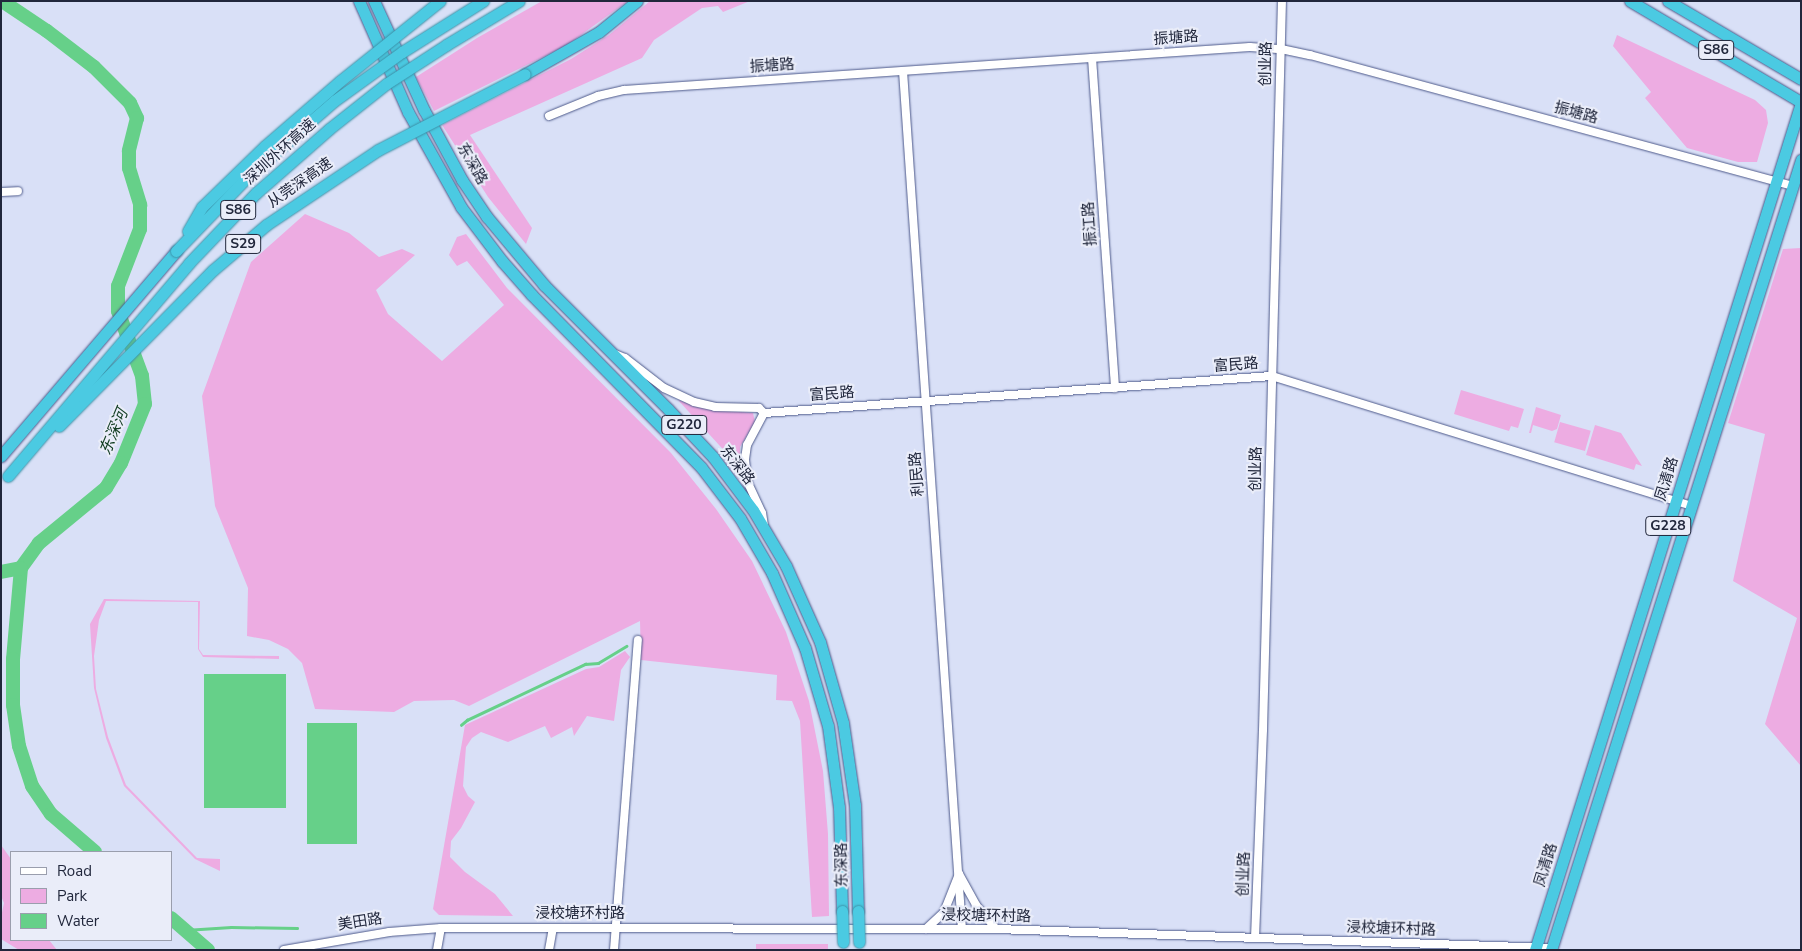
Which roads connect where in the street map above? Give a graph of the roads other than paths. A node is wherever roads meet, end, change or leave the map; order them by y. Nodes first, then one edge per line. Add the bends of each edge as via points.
1 (374, 1) edge
2 (440, 1) edge
3 (484, 1) edge
4 (519, 1) edge
5 (637, 1) edge
6 (1282, 1) edge
7 (1630, 1) edge
8 (1668, 1) edge
9 (1682, 1) edge
10 (359, 4) edge
11 (1280, 49) junction
12 (1753, 50) junction
13 (1092, 58) junction
14 (903, 71) junction
15 (1801, 79) edge
16 (1801, 102) edge
17 (549, 116) dead end
18 (1801, 160) edge
19 (1776, 181) junction
20 (1793, 186) junction
21 (18, 191) dead end
22 (1, 192) edge
23 (176, 251) junction
24 (608, 351) junction
25 (1272, 376) junction
26 (1115, 388) junction
27 (926, 401) junction
28 (764, 413) junction
29 (1, 456) edge
30 (4, 479) edge
31 (1676, 502) junction
32 (1691, 506) junction
33 (764, 527) junction
34 (638, 640) dead end
35 (959, 874) junction
36 (441, 928) junction
37 (553, 928) junction
38 (616, 928) junction
39 (926, 929) junction
40 (962, 929) junction
41 (996, 929) junction
42 (1255, 938) junction
43 (843, 946) edge
44 (859, 946) edge
45 (1535, 948) edge
46 (1551, 949) edge
47 (284, 950) edge
48 (437, 950) edge
49 (549, 950) edge
50 (614, 950) edge

1 - 24 highway, 东深路 / G220 via 413,87 470,192 529,269
2 - 23 highway, bridge via 321,97 239,170 202,207
3 - 23 highway, 深圳外环高速 / S86, bridge via 402,52 334,101 252,172
4 - 30 highway, 深圳外环高速 / S86, bridge via 386,84 256,193 194,257
5 - 30 highway, 从莞深高速 / S29, bridge via 599,32 378,150 266,225 213,270 91,396
6 - 11 street, 创业路
7 - 16 highway, S86
8 - 12 highway, S86
9 - 12 highway
10 - 43 highway, 东深路 / G220, bridge via 408,112 470,220 532,295 701,467 740,518 772,572 805,648 828,726 839,807
11 - 13 street, 振塘路 via 1250,47
11 - 19 street, 振塘路
11 - 25 street, 创业路
12 - 15 highway, S86
13 - 14 street, 振塘路
13 - 26 street, 振江路
14 - 17 street, 振塘路 via 624,90 598,96
14 - 27 street, 利民路
16 - 19 highway, 凤清路 / G228
18 - 20 highway, 凤清路 / G228
19 - 20 street, 振塘路
19 - 31 highway, 凤清路 / G228
20 - 32 highway, 凤清路 / G228
21 - 22 street
23 - 29 highway, 深圳外环高速
24 - 28 street, 富民路 via 625,358 664,388 694,402 715,407 759,408
24 - 33 highway, 东深路 / G220 via 698,440
25 - 26 street, 富民路
25 - 31 street, 富民路
25 - 42 street, 创业路
26 - 27 street, 富民路
27 - 28 street, 富民路
27 - 35 street, 利民路
28 - 33 street via 747,445 745,460 746,476 762,513
31 - 32 street, 富民路
31 - 45 highway, 凤清路 / G228
32 - 46 highway, 凤清路 / G228
33 - 44 highway, 东深路 / G220, bridge via 804,604 827,662 838,702 853,785
34 - 38 street
35 - 39 street, 利民路 via 944,912
35 - 40 street, 利民路
35 - 41 street, 利民路 via 976,905
36 - 37 street, 浸校塘环村路
36 - 47 street, 美田路 via 389,932
36 - 48 street
37 - 38 street, 浸校塘环村路
37 - 49 street
38 - 39 street, 浸校塘环村路
38 - 50 street
39 - 40 street, 浸校塘环村路
40 - 41 street, 浸校塘环村路
41 - 42 street, 浸校塘环村路
42 - 45 street, 浸校塘环村路
45 - 46 street, 浸校塘环村路

